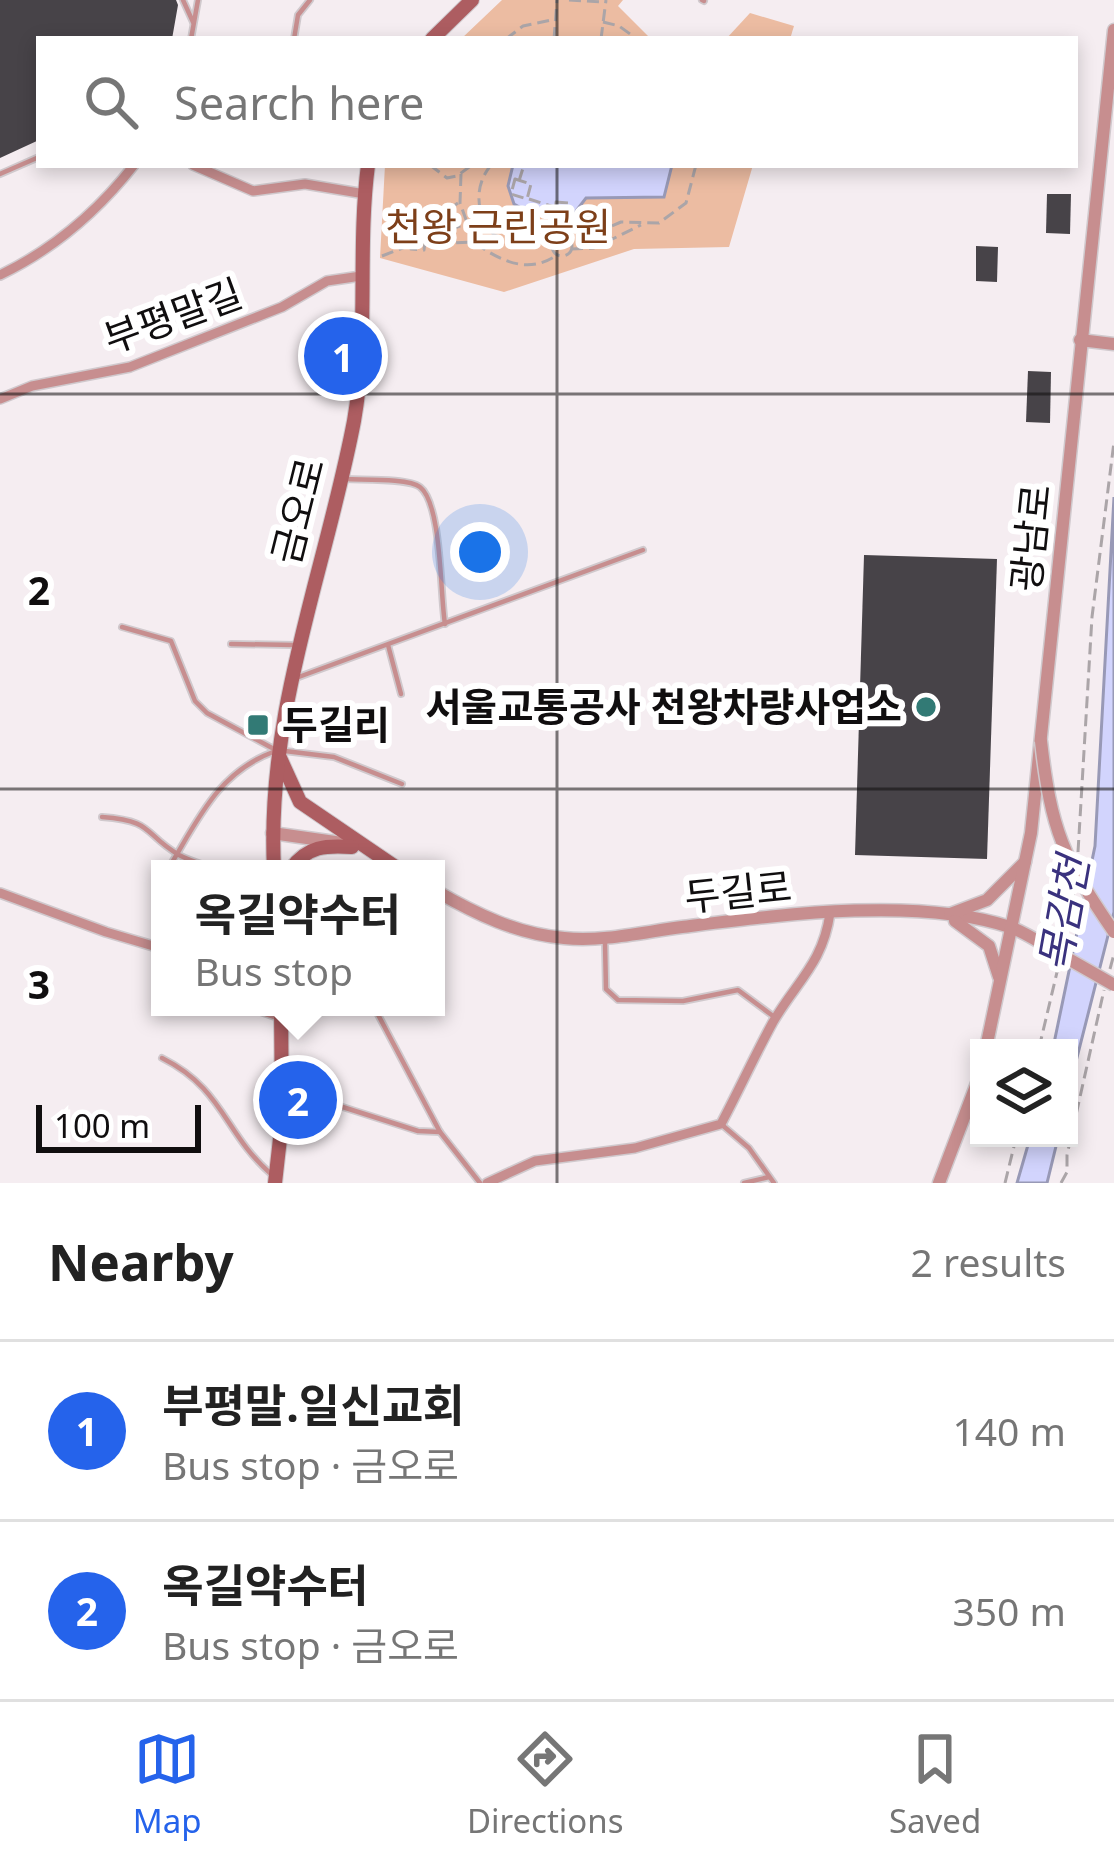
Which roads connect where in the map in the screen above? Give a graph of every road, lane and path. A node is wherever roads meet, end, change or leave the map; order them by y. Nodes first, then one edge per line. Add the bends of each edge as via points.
1 (183, 0) edge
2 (199, 0) edge
3 (310, 0) edge
4 (557, 0) edge
5 (572, 0) edge
6 (589, 1) edge
7 (604, 1) edge
8 (460, 4) edge
9 (556, 19) junction
10 (602, 22) junction
11 (194, 24) junction
12 (1114, 29) edge
13 (192, 36) edge
14 (294, 36) edge
15 (434, 36) edge
16 (510, 36) edge
17 (554, 36) edge
18 (601, 36) edge
19 (633, 36) edge
20 (36, 158) edge
21 (132, 168) edge
22 (200, 168) edge
23 (368, 168) edge
24 (433, 168) edge
25 (468, 168) edge
26 (489, 168) edge
27 (523, 168) edge
28 (695, 168) edge
29 (0, 174) edge
30 (461, 174) junction
31 (519, 181) junction
32 (365, 194) junction
33 (527, 199) junction
34 (460, 203) junction
35 (556, 208) junction
36 (565, 218) junction
37 (467, 223) junction
38 (642, 224) junction
39 (443, 232) junction
40 (561, 234) junction
41 (425, 240) junction
42 (474, 242) junction
43 (411, 245) junction
44 (571, 249) junction
45 (557, 255) junction
46 (382, 256) dead end
47 (0, 275) edge
48 (361, 276) junction
49 (1080, 340) junction
50 (1114, 344) edge
51 (0, 399) edge
52 (1114, 442) edge
53 (340, 478) junction
54 (643, 550) dead end
55 (445, 624) junction
56 (122, 627) dead end
57 (231, 644) dead end
58 (299, 645) junction
59 (388, 645) junction
60 (291, 680) junction
61 (401, 694) dead end
62 (1041, 741) junction
63 (277, 750) junction
64 (402, 784) dead end
65 (102, 817) dead end
66 (272, 833) junction
67 (352, 847) junction
68 (178, 854) junction
69 (1027, 859) junction
70 (174, 860) edge
71 (193, 860) edge
72 (274, 860) edge
73 (300, 860) edge
74 (380, 860) edge
75 (385, 860) edge
76 (1077, 868) dead end
77 (1074, 889) dead end
78 (0, 893) edge
79 (445, 896) edge
80 (830, 913) junction
81 (943, 915) junction
82 (1013, 928) junction
83 (1114, 932) edge
84 (605, 938) junction
85 (151, 944) edge
86 (1114, 954) edge
87 (1000, 984) junction
88 (1114, 986) edge
89 (281, 1016) edge
90 (379, 1016) edge
91 (776, 1018) junction
92 (988, 1039) edge
93 (1041, 1039) edge
94 (162, 1058) dead end
95 (283, 1058) junction
96 (327, 1102) junction
97 (970, 1102) edge
98 (722, 1124) junction
99 (440, 1132) junction
100 (280, 1141) junction
101 (1014, 1147) edge
102 (275, 1180) edge
103 (771, 1180) edge
104 (483, 1183) edge
105 (744, 1183) edge
106 (939, 1183) edge
107 (1005, 1183) edge
108 (1061, 1183) edge

1 - 11 lane
2 - 11 lane
3 - 14 lane
4 - 9 path
5 - 6 path
6 - 7 path
7 - 10 path
8 - 15 main road
9 - 16 path
9 - 17 path
10 - 18 path
10 - 19 path
11 - 13 lane
12 - 49 street, 광남로
20 - 29 lane
21 - 47 street via 46,250
22 - 32 street via 253,191 305,184
23 - 32 main road, 금오로
24 - 30 path via 442,177
25 - 30 path
26 - 40 path via 478,198 489,231 512,242
27 - 31 path
28 - 38 path via 680,209 659,224
30 - 34 path
31 - 33 path via 531,184
31 - 33 path via 511,194
32 - 48 main road, 금오로
33 - 35 path
34 - 37 path
34 - 39 path via 446,212
35 - 36 path via 555,217
35 - 36 path via 569,203
36 - 40 path
37 - 39 path
37 - 42 path
38 - 40 path
38 - 44 path via 594,248
39 - 41 path
39 - 42 path via 460,245
40 - 44 path
40 - 45 path via 552,244
41 - 43 path via 424,250
41 - 43 path via 412,234
42 - 45 path via 518,265
43 - 46 path
44 - 45 path
48 - 51 street, 부평말길 via 327,281 283,307 130,368
48 - 53 main road, 금오로 via 355,415
49 - 50 street
49 - 62 street, 광남로
52 - 76 path via 1092,617
53 - 55 lane via 412,483 425,493
53 - 58 main road, 금오로
54 - 55 lane
55 - 59 lane
56 - 63 lane via 171,641 195,701
57 - 58 lane
58 - 60 main road, 금오로
59 - 60 lane
59 - 61 lane
60 - 63 main road, 금오로
62 - 69 street, 광남로
62 - 83 street, bridge via 1057,835
63 - 64 lane via 334,757
63 - 66 main road, 금오로
63 - 68 lane via 247,761 207,804
63 - 75 main road via 300,802
65 - 68 lane via 150,828
66 - 67 street
66 - 72 main road, 금오로
67 - 73 main road via 331,845
67 - 74 street
68 - 70 lane
68 - 71 lane
69 - 81 street via 987,899
69 - 82 street, 광남로
77 - 93 path
78 - 85 street
79 - 84 street, 두길로 via 521,930
80 - 81 street, 두길로
80 - 84 street, 두길로
80 - 91 street via 811,970
81 - 82 street, 두길로
81 - 87 street via 988,946
82 - 87 street, 광남로
82 - 88 street, 두길로, bridge
84 - 91 lane via 606,989 618,1000 683,1001 738,990
86 - 108 path
87 - 92 street, 광남로
89 - 95 main road
90 - 99 lane
91 - 98 street
94 - 102 lane via 213,1094
95 - 96 lane via 317,1077
95 - 100 main road
96 - 99 lane
96 - 100 lane
97 - 106 street
98 - 103 lane
98 - 104 street via 635,1148 535,1161
99 - 104 lane
100 - 102 main road
101 - 107 path
103 - 105 lane

